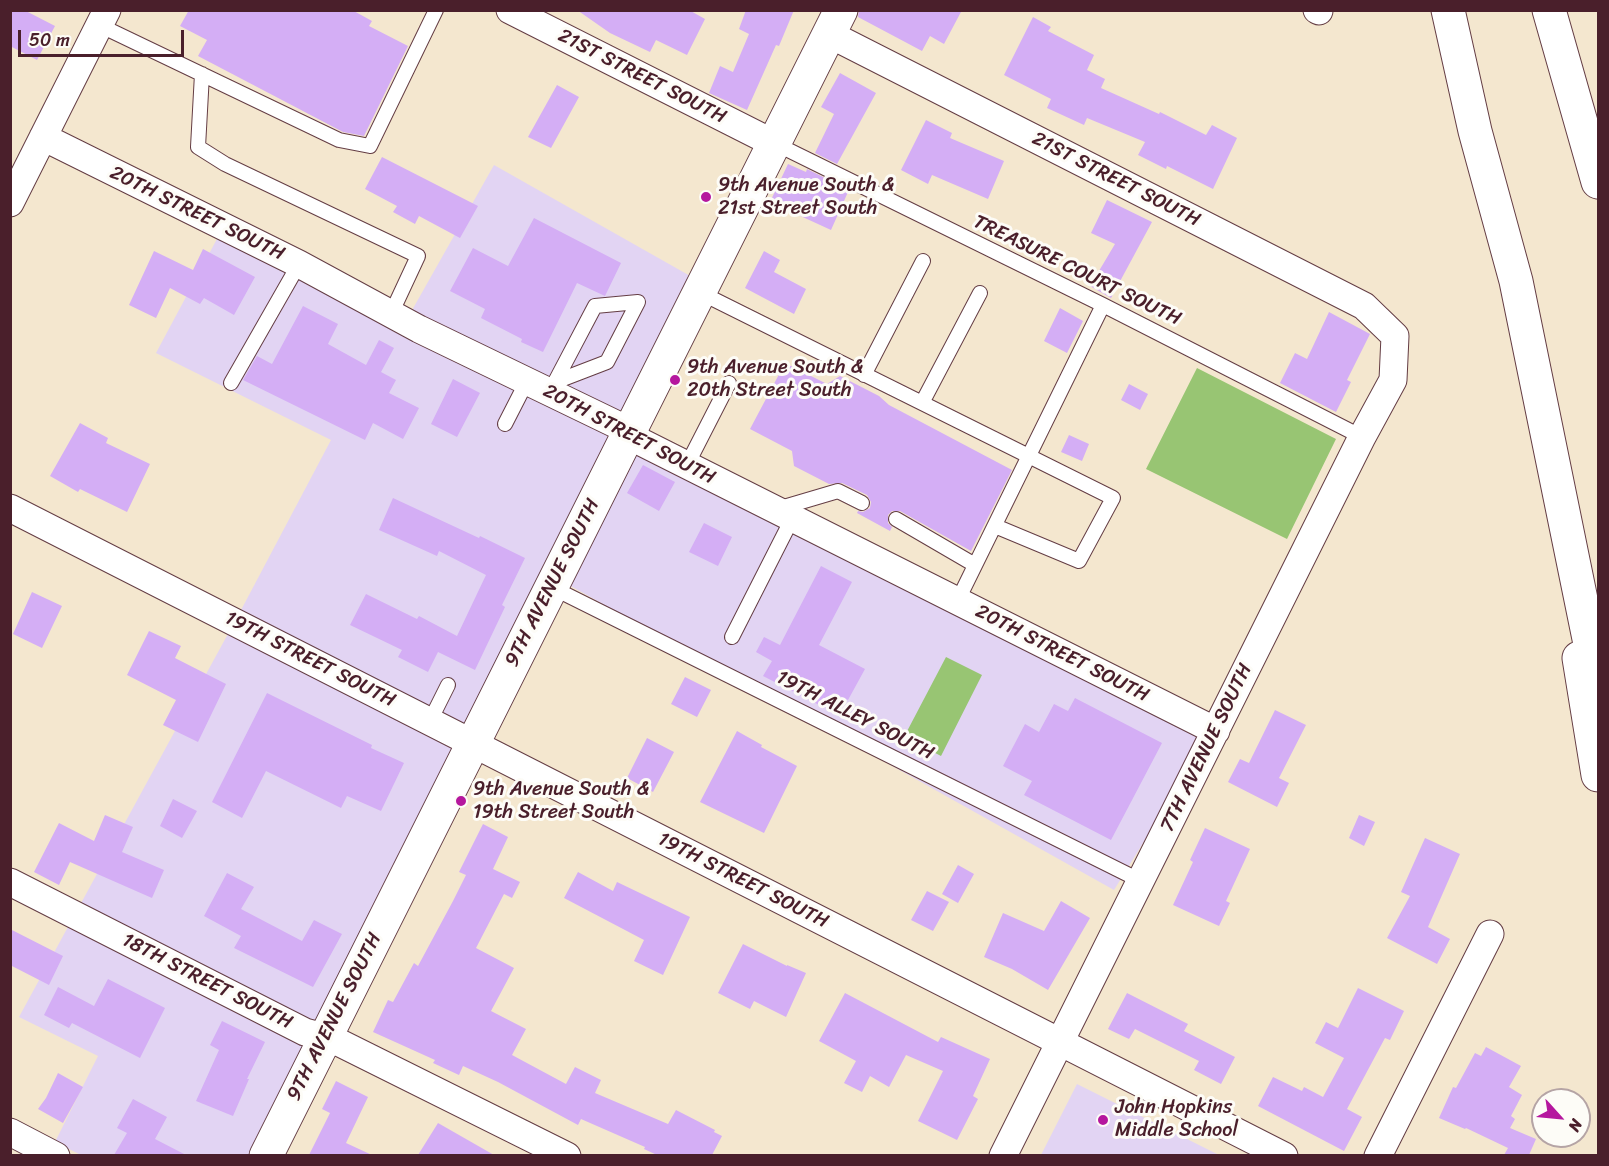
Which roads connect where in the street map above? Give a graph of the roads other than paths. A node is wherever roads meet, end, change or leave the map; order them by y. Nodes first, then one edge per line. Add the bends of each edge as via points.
1 (436, 10) edge
2 (510, 10) edge
3 (1448, 10) edge
4 (1549, 10) edge
5 (103, 18) edge
6 (835, 22) edge
7 (202, 74) junction
8 (43, 137) junction
9 (773, 143) junction
10 (1599, 182) edge
11 (10, 203) edge
12 (922, 261) dead end
13 (299, 264) junction
14 (1515, 281) junction
15 (699, 292) junction
16 (980, 293) dead end
17 (1103, 305) junction
18 (391, 314) junction
19 (1395, 336) joint
20 (864, 375) junction
21 (231, 383) dead end
22 (729, 383) dead end
23 (544, 385) junction
24 (922, 404) junction
25 (505, 424) dead end
26 (630, 431) junction
27 (1362, 438) junction
28 (1029, 457) junction
29 (687, 465) junction
30 (862, 502) dead end
31 (10, 508) edge
32 (783, 514) junction
33 (896, 519) dead end
34 (995, 526) junction
35 (975, 565) junction
36 (552, 587) junction
37 (957, 602) junction
38 (732, 637) dead end
39 (1599, 683) edge
40 (448, 685) dead end
41 (430, 721) junction
42 (1216, 731) junction
43 (474, 743) junction
44 (1599, 775) edge
45 (1141, 881) junction
46 (10, 882) edge
47 (1490, 934) dead end
48 (324, 1037) junction
49 (1058, 1041) junction
50 (10, 1132) edge
51 (56, 1155) edge
52 (266, 1155) edge
53 (567, 1155) edge
54 (1003, 1155) edge
55 (1284, 1155) edge
56 (1378, 1155) edge

1 - 7 lane via 370,146 339,140
2 - 9 street, 21ST STREET SOUTH
3 - 14 main road
4 - 10 main road
5 - 7 lane
5 - 8 street
6 - 9 main road, 9TH AVENUE SOUTH
6 - 19 street, 21ST STREET SOUTH via 1364,306
7 - 18 lane via 198,147 225,164 418,256
8 - 11 street
8 - 13 street, 20TH STREET SOUTH
9 - 15 main road, 9TH AVENUE SOUTH
9 - 17 lane, TREASURE COURT SOUTH
12 - 20 lane
13 - 18 street, 20TH STREET SOUTH
13 - 21 lane
14 - 39 main road
14 - 44 main road
15 - 20 lane
15 - 26 main road, 9TH AVENUE SOUTH
16 - 24 lane
17 - 27 lane, TREASURE COURT SOUTH
17 - 28 lane
18 - 23 street, 20TH STREET SOUTH
19 - 27 street, 7TH AVENUE SOUTH via 1393,380
20 - 24 lane
22 - 29 lane
23 - 23 lane via 595,306 638,302 607,362
23 - 25 lane
23 - 26 street, 20TH STREET SOUTH
24 - 28 lane
26 - 29 street, 20TH STREET SOUTH via 640,442
26 - 36 main road, 9TH AVENUE SOUTH
27 - 42 street, 7TH AVENUE SOUTH
28 - 34 lane
28 - 34 lane via 1113,498 1079,561
29 - 32 street, 20TH STREET SOUTH
30 - 32 lane via 838,491
31 - 41 street, 19TH STREET SOUTH
32 - 37 street, 20TH STREET SOUTH
32 - 38 lane
33 - 35 lane
34 - 35 lane
35 - 37 lane
36 - 43 main road, 9TH AVENUE SOUTH
36 - 45 lane, 19TH ALLEY SOUTH
37 - 42 street, 20TH STREET SOUTH
40 - 41 lane
41 - 43 street, 19TH STREET SOUTH
42 - 45 street, 7TH AVENUE SOUTH
43 - 48 main road, 9TH AVENUE SOUTH
43 - 49 street, 19TH STREET SOUTH
45 - 49 street, 7TH AVENUE SOUTH
46 - 48 street, 18TH STREET SOUTH via 304,1032
47 - 56 street
48 - 52 main road, 9TH AVENUE SOUTH
48 - 53 street, 18TH STREET SOUTH
49 - 54 street, 7TH AVENUE SOUTH
49 - 55 street, 19TH STREET SOUTH
50 - 51 street

